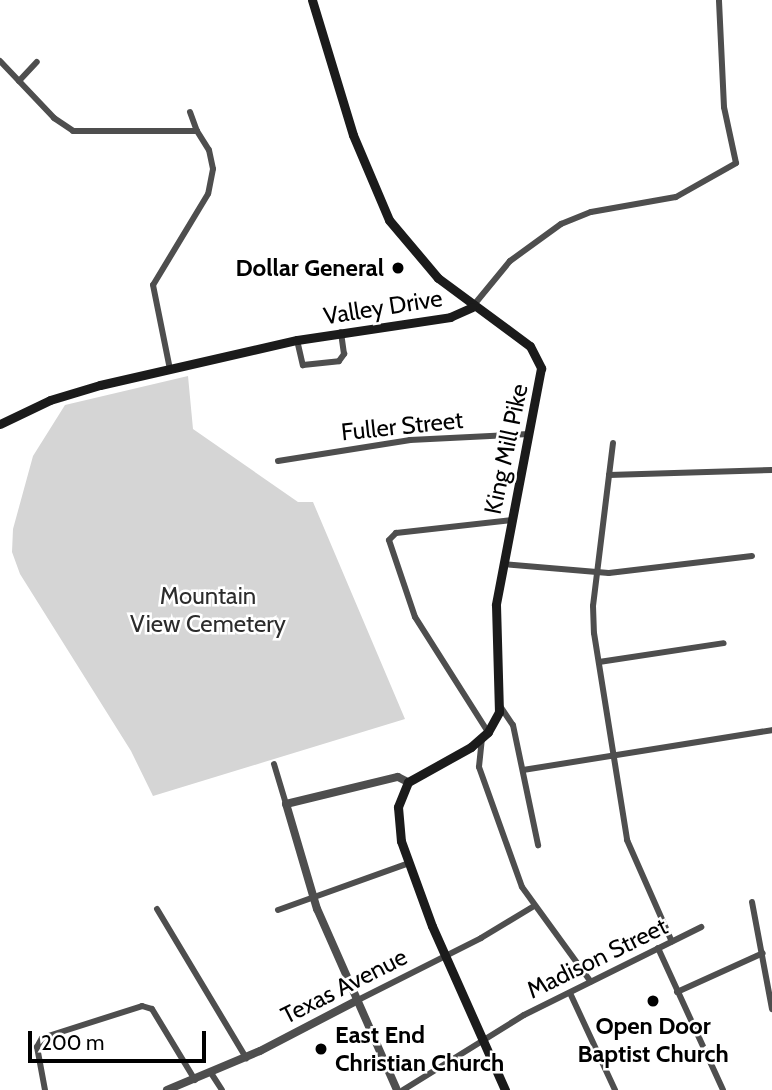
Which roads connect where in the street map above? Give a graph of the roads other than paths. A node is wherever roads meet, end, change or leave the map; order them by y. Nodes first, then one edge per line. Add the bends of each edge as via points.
1 (312, 0) edge
2 (719, 0) edge
3 (0, 61) edge
4 (37, 62) dead end
5 (19, 81) junction
6 (190, 112) dead end
7 (197, 131) junction
8 (472, 307) junction
9 (341, 332) junction
10 (297, 340) junction
11 (170, 369) junction
12 (0, 424) edge
13 (530, 434) junction
14 (613, 443) dead end
15 (278, 461) dead end
16 (772, 470) edge
17 (609, 475) junction
18 (511, 520) junction
19 (752, 556) dead end
20 (503, 564) junction
21 (596, 573) junction
22 (724, 643) dead end
23 (598, 662) junction
24 (500, 706) junction
25 (772, 730) edge
26 (485, 735) junction
27 (614, 756) junction
28 (274, 764) dead end
29 (523, 770) junction
30 (408, 782) junction
31 (286, 804) junction
32 (538, 845) dead end
33 (409, 863) junction
34 (313, 897) junction
35 (752, 902) dead end
36 (534, 906) junction
37 (157, 909) dead end
38 (278, 910) dead end
39 (701, 927) dead end
40 (672, 942) junction
41 (658, 948) junction
42 (763, 953) junction
43 (445, 957) junction
44 (591, 982) junction
45 (677, 992) junction
46 (570, 993) junction
47 (356, 1001) junction
48 (772, 1009) edge
49 (483, 1039) junction
50 (246, 1058) junction
51 (211, 1073) junction
52 (194, 1080) junction
53 (45, 1090) edge
54 (167, 1090) edge
55 (222, 1090) edge
56 (397, 1090) edge
57 (403, 1090) edge
58 (505, 1090) edge
59 (615, 1090) edge
60 (723, 1090) edge

1 - 8 main road, King Mill Pike via 337,89 380,202 410,250
2 - 8 street, Valley Drive via 724,107 736,163 676,197 592,212 561,224 510,261
3 - 5 street
4 - 5 street
5 - 7 street via 73,131
6 - 7 street
7 - 11 street via 209,149 212,183 153,285
8 - 9 main road, Valley Drive via 450,317
8 - 13 main road, King Mill Pike via 537,354 541,376
9 - 10 main road, Valley Drive
9 - 10 street via 344,354 339,361 303,365
10 - 11 main road, Valley Drive
11 - 12 main road, Valley Drive via 50,400
13 - 15 street, Fuller Street via 410,440
13 - 18 main road, King Mill Pike
14 - 17 street
16 - 17 street
17 - 21 street
18 - 20 main road, King Mill Pike
18 - 26 street via 396,533 390,546 415,617
19 - 21 street
20 - 21 street
20 - 24 main road, King Mill Pike via 496,619
21 - 23 street via 593,617
22 - 23 street
23 - 27 street
24 - 26 main road, King Mill Pike
24 - 29 street via 513,725
25 - 27 street
26 - 30 main road
26 - 36 street via 478,760 484,783 514,869
27 - 29 street
27 - 40 street via 627,840
28 - 31 street
29 - 32 street
30 - 31 street via 398,777
30 - 33 main road via 399,799 397,818
31 - 34 street
33 - 34 street
33 - 43 main road
34 - 38 street
34 - 47 street
35 - 42 street
36 - 43 street, Texas Avenue
36 - 44 street
37 - 50 street
39 - 40 street, Madison Street
40 - 41 street, Madison Street
41 - 44 street, Madison Street
41 - 45 street
42 - 45 street
42 - 48 street
43 - 47 street, Texas Avenue
43 - 49 main road
44 - 46 street, Madison Street
45 - 60 street
46 - 49 street, Madison Street
46 - 59 street
47 - 50 street, Texas Avenue
47 - 56 street
49 - 57 street, Madison Street
49 - 58 main road
50 - 51 street, Texas Avenue
51 - 52 street, Texas Avenue
51 - 55 street
52 - 53 street via 152,1009 142,1006 42,1038 37,1047
52 - 54 street, Texas Avenue

